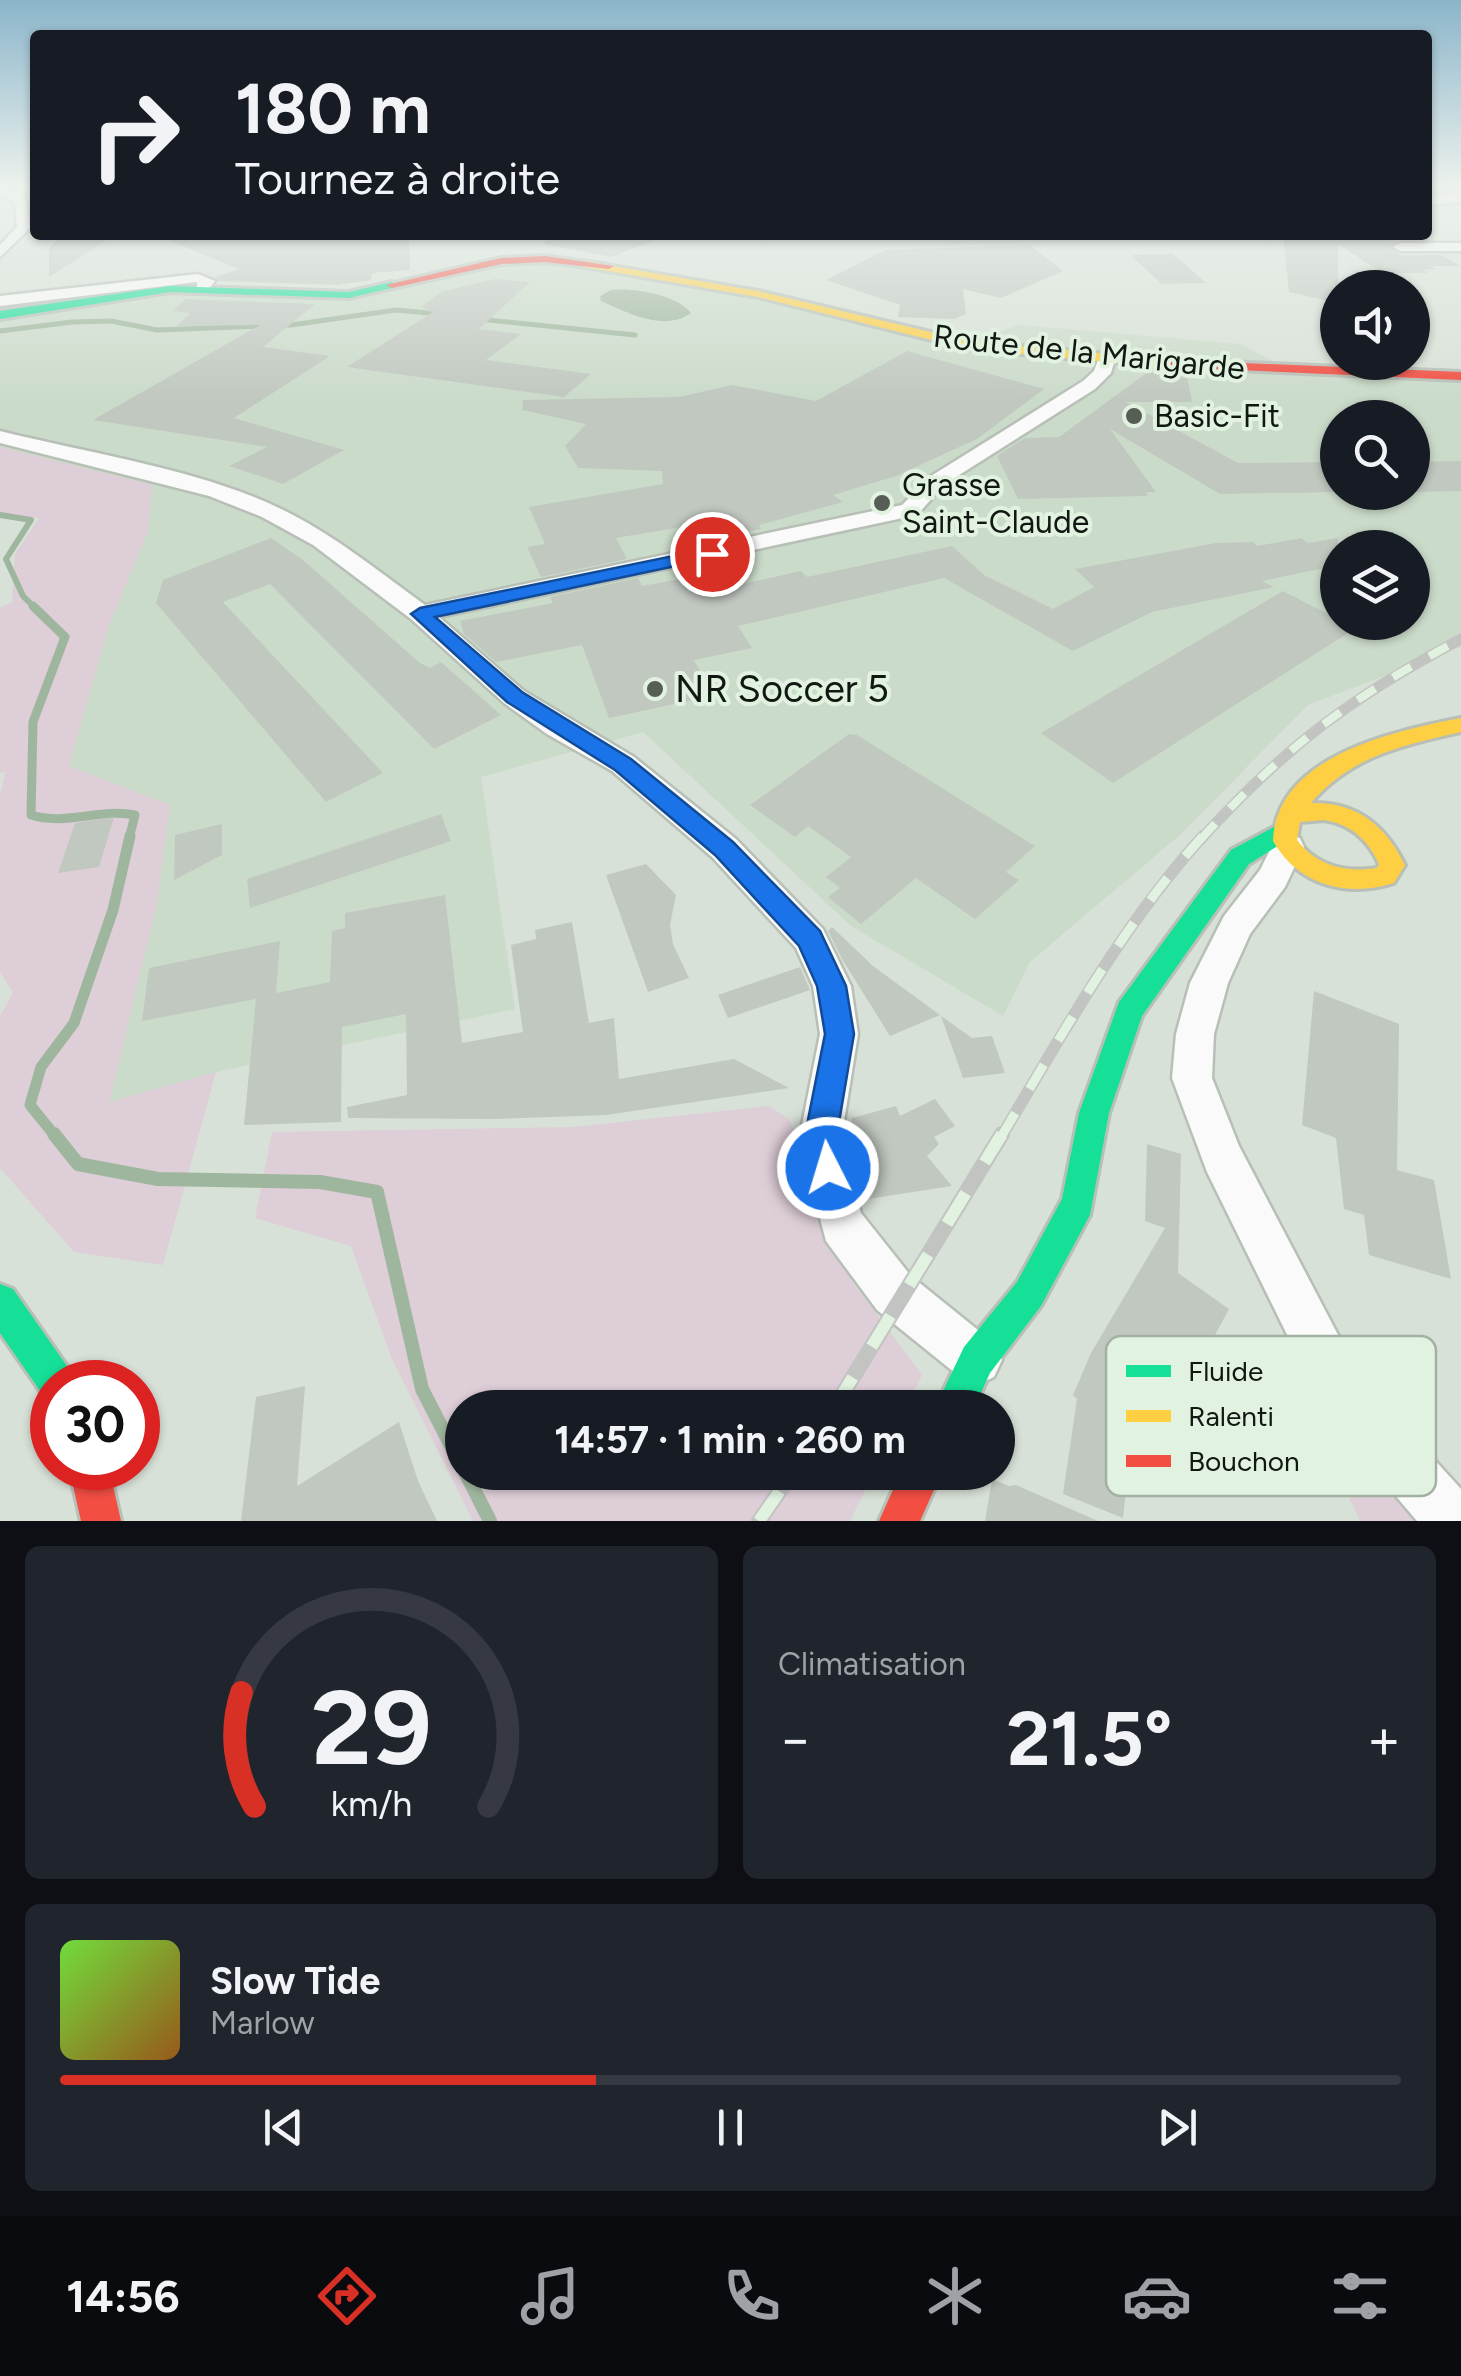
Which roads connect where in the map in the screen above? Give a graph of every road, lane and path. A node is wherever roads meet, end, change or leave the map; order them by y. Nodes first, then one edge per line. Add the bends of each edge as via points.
1 (202, 288) junction
2 (0, 301) edge
3 (0, 316) edge
4 (1106, 359) junction
5 (1461, 376) edge
6 (0, 437) edge
7 (420, 614) junction
8 (1461, 725) edge
9 (1288, 831) junction
10 (0, 1302) edge
11 (1313, 1336) edge
12 (41, 1360) edge
13 (977, 1360) junction
14 (963, 1390) edge
15 (94, 1490) edge
16 (914, 1490) edge
17 (1431, 1496) edge
18 (101, 1521) edge
19 (899, 1521) edge
20 (1453, 1521) edge

1 - 2 street via 208,281 198,278
1 - 3 main road, Route de la Marigarde
1 - 4 main road, Route de la Marigarde via 330,296 531,259 794,302 968,346
4 - 5 main road, Route de la Marigarde
4 - 7 street via 1089,385 938,480 909,510
6 - 7 street via 179,480 270,512 321,540
7 - 13 street via 514,697 623,764 724,848 810,939 832,986 840,1034 820,1140 842,1225 894,1292
8 - 9 main road via 1344,757 1318,780
9 - 11 street via 1273,878 1236,926 1209,983 1192,1078 1222,1157
9 - 13 main road via 1240,856 1130,1012 1094,1114 1078,1203 1029,1294
10 - 12 main road
13 - 14 main road
15 - 18 main road
16 - 19 main road
17 - 20 street

